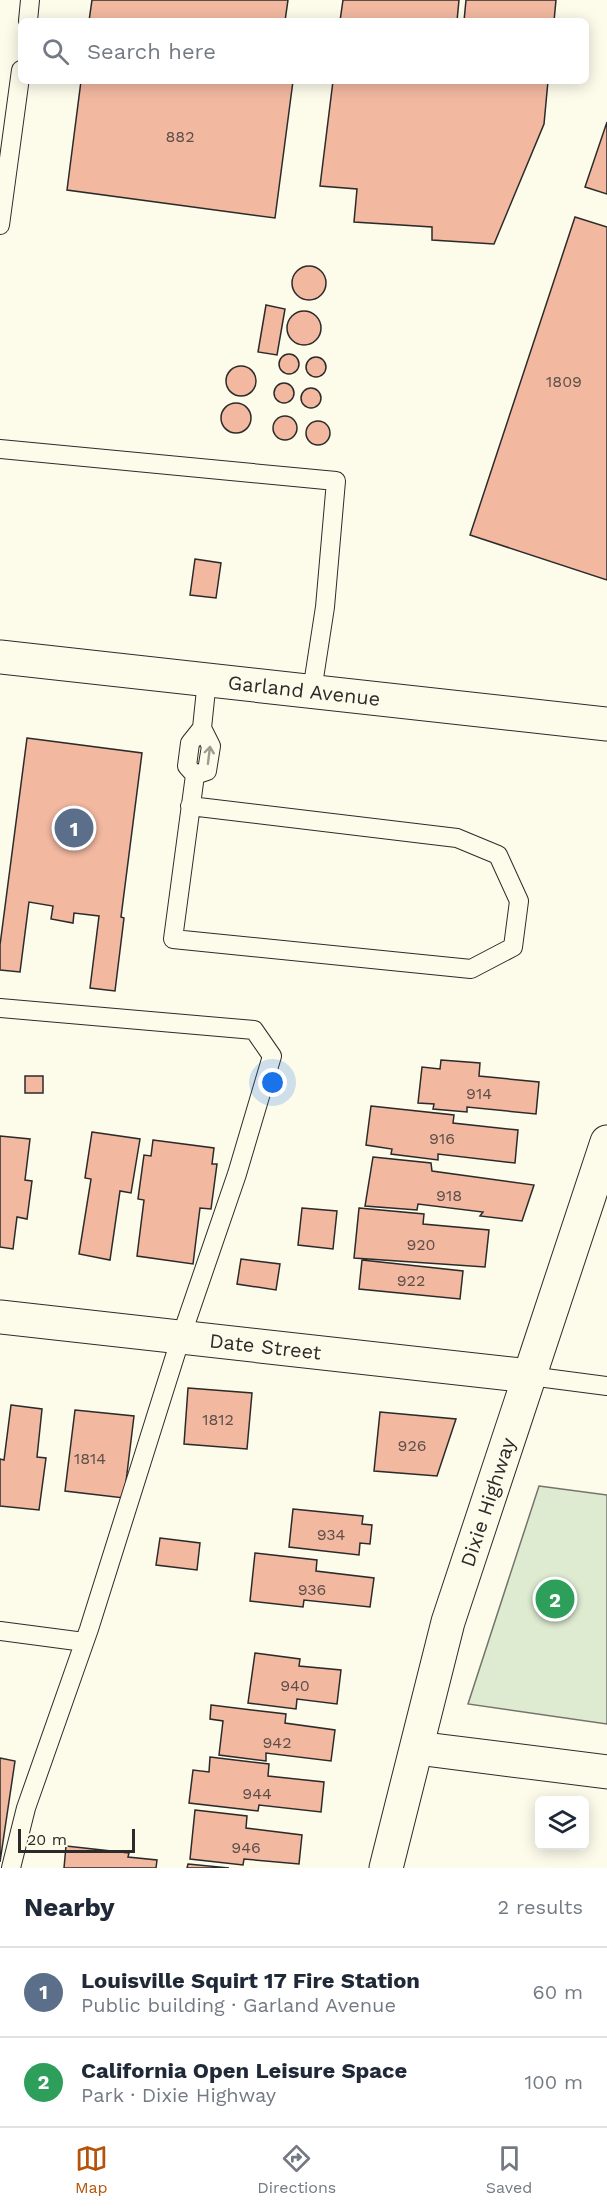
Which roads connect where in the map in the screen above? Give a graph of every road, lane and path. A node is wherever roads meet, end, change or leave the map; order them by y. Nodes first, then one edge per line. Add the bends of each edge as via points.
1 (30, 0) edge
2 (28, 18) edge
3 (19, 84) edge
4 (0, 225) edge
5 (0, 449) edge
6 (0, 657) edge
7 (207, 680) junction
8 (312, 691) junction
9 (607, 724) edge
10 (190, 806) junction
11 (0, 1008) edge
12 (607, 1142) edge
13 (0, 1317) edge
14 (181, 1337) junction
15 (530, 1376) junction
16 (607, 1386) edge
17 (0, 1631) edge
18 (84, 1642) junction
19 (417, 1748) junction
20 (607, 1772) edge
21 (11, 1868) edge
22 (386, 1868) edge

1 - 2 lane
3 - 4 lane
5 - 8 lane via 336,481 325,608
6 - 7 street, Garland Avenue
7 - 8 street, Garland Avenue
7 - 10 lane via 202,728 190,743 187,766 195,775
8 - 9 street, Garland Avenue
10 - 10 lane via 172,939 471,969 513,947 519,901 498,855 457,838
11 - 14 lane via 254,1030 272,1056 237,1174
12 - 15 street, Dixie Highway
13 - 14 street, Date Street
14 - 15 street, Date Street
14 - 18 lane
15 - 16 lane
15 - 19 street, Dixie Highway via 448,1622
17 - 18 lane
18 - 21 lane via 26,1808
19 - 20 street
19 - 22 street, Dixie Highway

